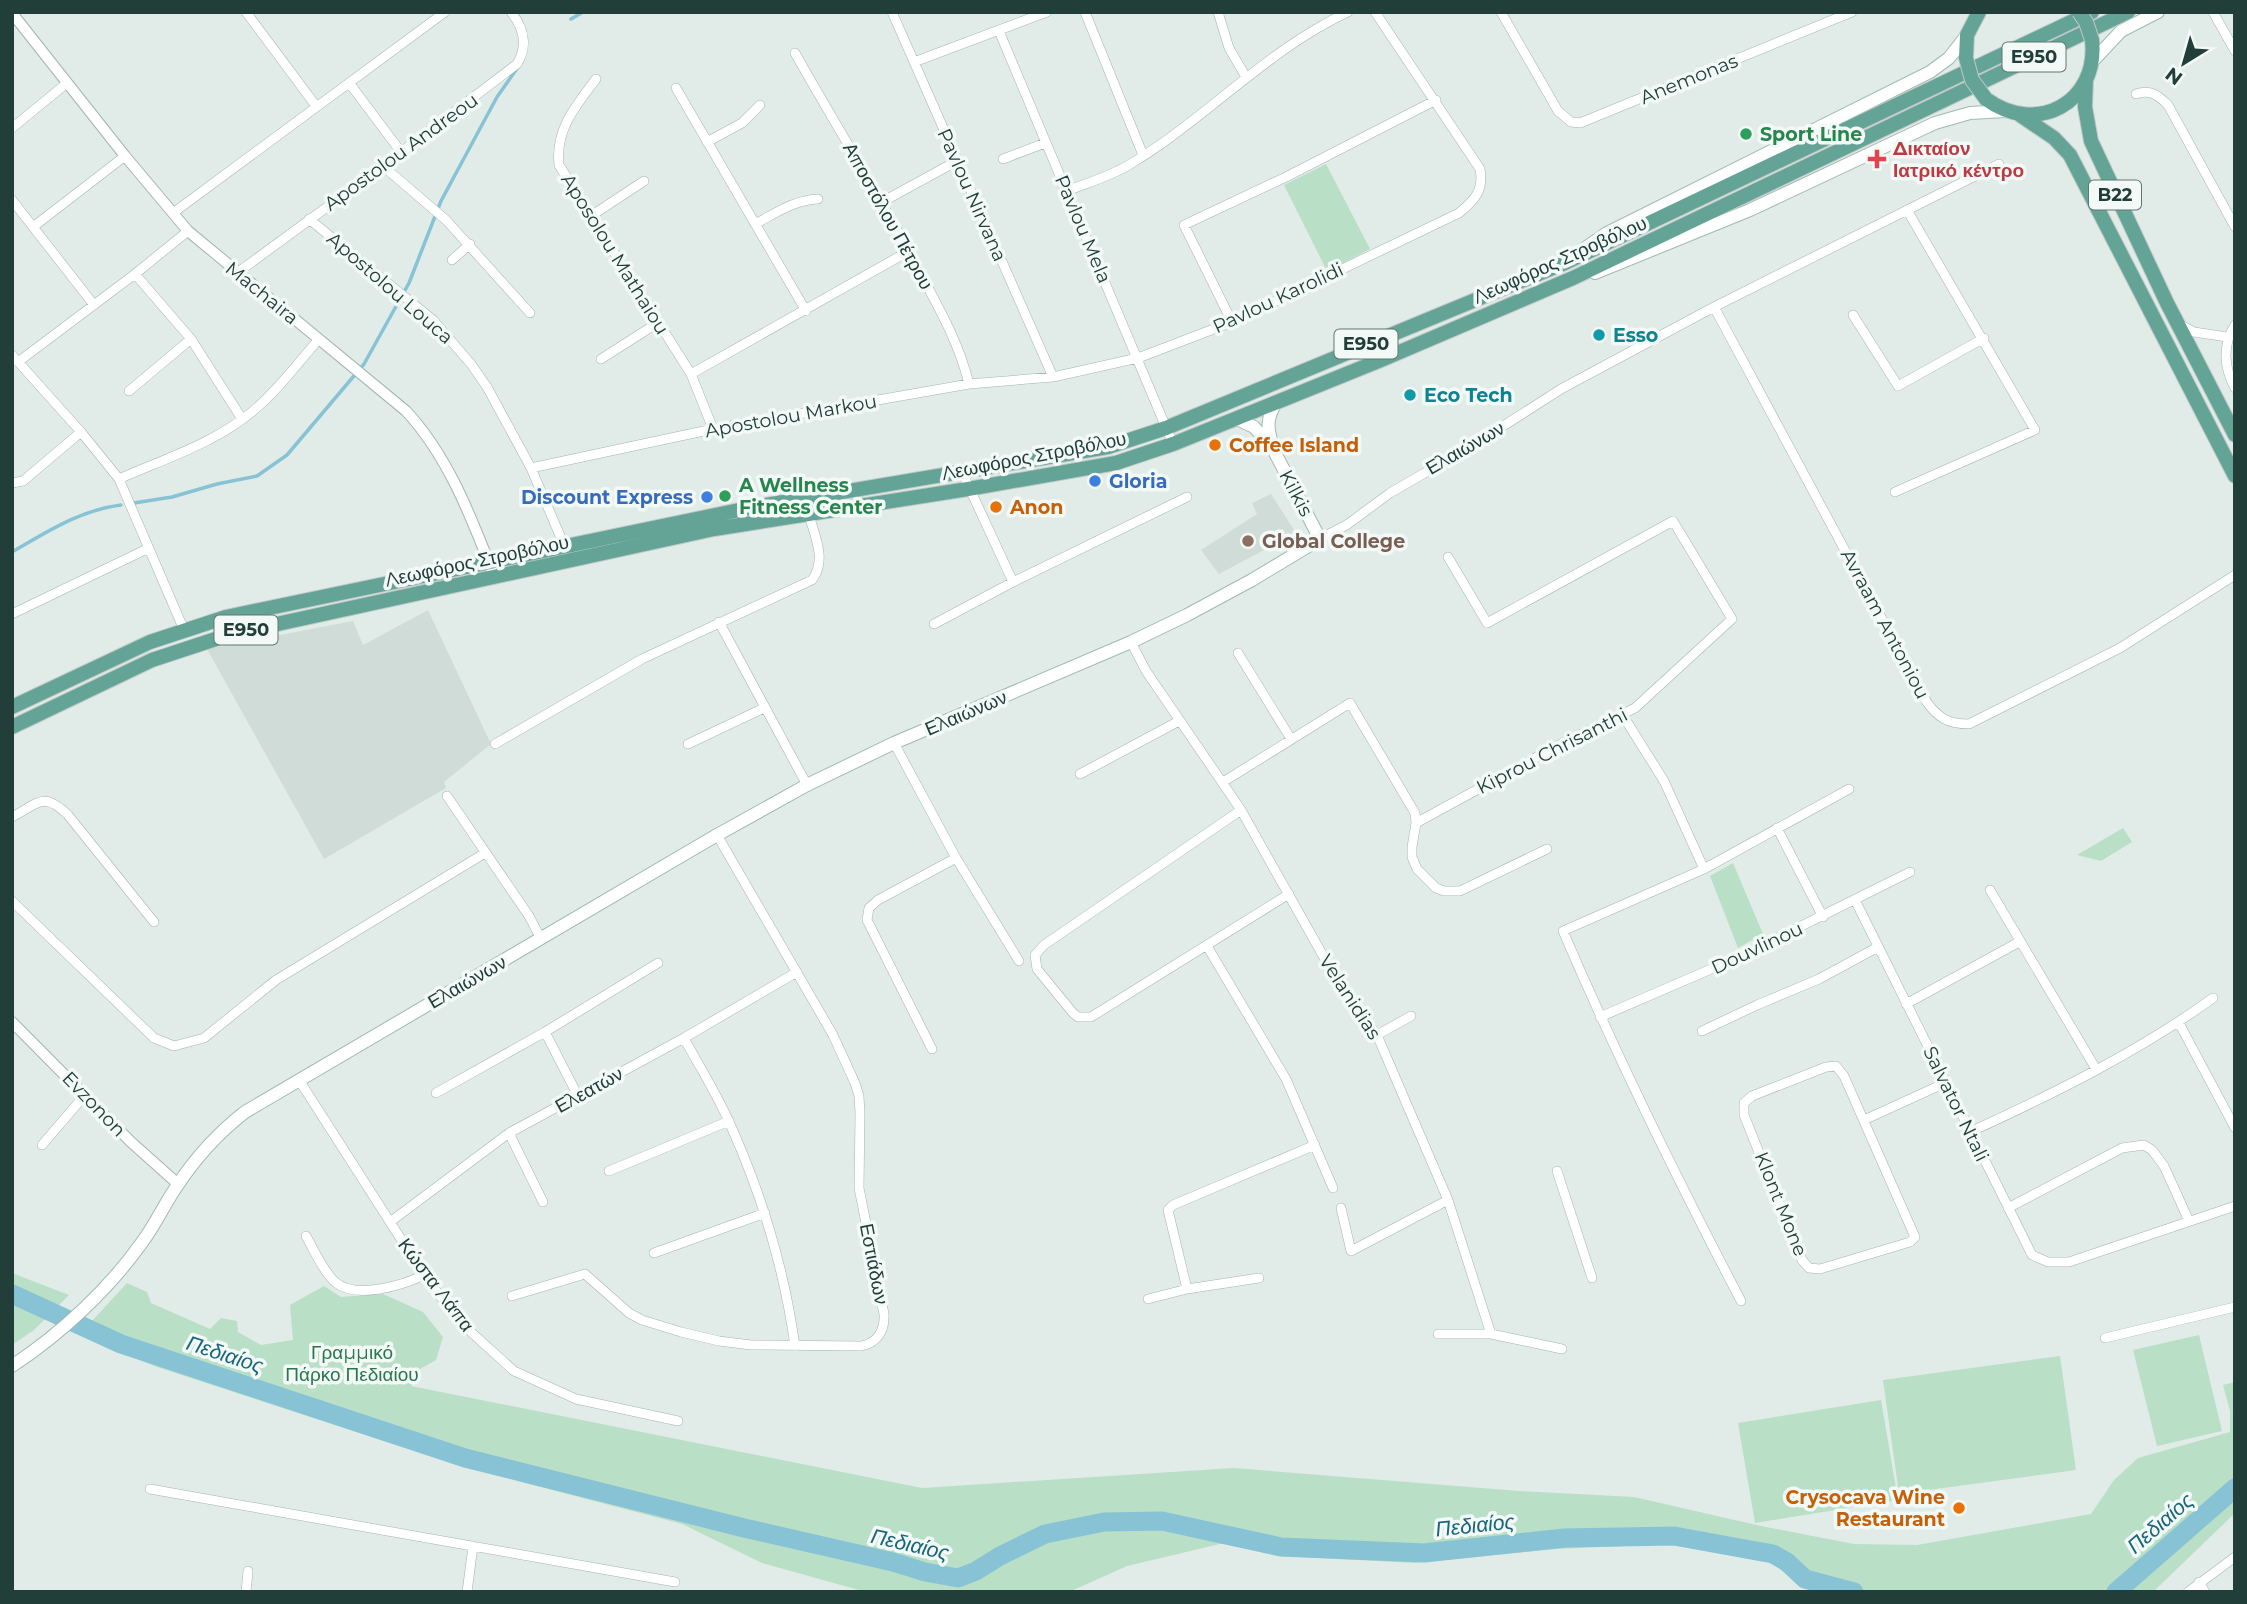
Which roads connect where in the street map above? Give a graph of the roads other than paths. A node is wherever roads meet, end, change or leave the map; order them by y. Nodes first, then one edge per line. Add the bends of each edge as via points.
1 (246, 12) edge
2 (510, 12) edge
3 (892, 12) edge
4 (1047, 12) edge
5 (1084, 12) edge
6 (1218, 12) edge
7 (1348, 12) edge
8 (1375, 12) edge
9 (1501, 12) edge
10 (1820, 12) edge
11 (1852, 12) edge
12 (2079, 12) edge
13 (2092, 12) edge
14 (2128, 12) edge
15 (2158, 12) edge
16 (2213, 12) edge
17 (12, 13) edge
18 (438, 14) edge
19 (1973, 20) edge
20 (1826, 23) junction
21 (999, 31) junction
22 (2235, 51) edge
23 (795, 54) dead end
24 (914, 62) junction
25 (2092, 62) junction
26 (1246, 77) junction
27 (596, 79) dead end
28 (2086, 80) junction
29 (67, 83) junction
30 (350, 84) junction
31 (676, 88) dead end
32 (2136, 94) dead end
33 (1436, 100) junction
34 (760, 105) dead end
35 (316, 106) junction
36 (2013, 113) junction
37 (12, 128) edge
38 (708, 142) junction
39 (1045, 143) junction
40 (401, 152) junction
41 (1143, 155) junction
42 (125, 156) junction
43 (1003, 159) dead end
44 (957, 161) junction
45 (1999, 164) dead end
46 (383, 166) junction
47 (644, 181) dead end
48 (1067, 191) junction
49 (818, 199) dead end
50 (12, 200) edge
51 (882, 202) junction
52 (1907, 210) junction
53 (173, 213) junction
54 (591, 216) junction
55 (309, 219) junction
56 (755, 224) junction
57 (33, 227) junction
58 (2235, 227) edge
59 (188, 231) junction
60 (470, 244) junction
61 (909, 251) junction
62 (452, 260) dead end
63 (1567, 262) junction
64 (237, 273) junction
65 (135, 274) junction
66 (1573, 278) junction
67 (94, 305) junction
68 (1714, 307) junction
69 (806, 311) junction
70 (530, 313) dead end
71 (1853, 315) dead end
72 (659, 322) junction
73 (1232, 322) junction
74 (2178, 324) junction
75 (2235, 325) edge
76 (2227, 337) junction
77 (1984, 338) junction
78 (191, 339) junction
79 (319, 339) junction
80 (15, 358) edge
81 (1138, 358) junction
82 (601, 359) dead end
83 (691, 374) junction
84 (1053, 377) junction
85 (968, 384) junction
86 (2235, 388) edge
87 (129, 391) dead end
88 (1275, 404) junction
89 (242, 419) junction
90 (1237, 419) junction
91 (1166, 428) junction
92 (713, 429) junction
93 (81, 432) junction
94 (2235, 435) edge
95 (1173, 444) junction
96 (1272, 447) junction
97 (531, 467) junction
98 (962, 472) junction
99 (2235, 476) edge
100 (119, 479) junction
101 (12, 483) edge
102 (968, 489) junction
103 (1895, 492) dead end
104 (1187, 497) dead end
105 (810, 515) junction
106 (1320, 539) junction
107 (564, 545) junction
108 (149, 548) junction
109 (1448, 557) dead end
110 (488, 560) junction
111 (2235, 575) edge
112 (494, 578) junction
113 (1013, 582) junction
114 (12, 614) edge
115 (719, 622) junction
116 (934, 624) dead end
117 (184, 630) junction
118 (1131, 642) junction
119 (1238, 653) dead end
120 (12, 707) edge
121 (764, 708) junction
122 (1622, 714) junction
123 (1179, 721) junction
124 (12, 727) edge
125 (1291, 739) junction
126 (894, 743) junction
127 (495, 744) dead end
128 (688, 744) dead end
129 (1080, 774) dead end
130 (1223, 782) junction
131 (807, 785) junction
132 (1849, 789) dead end
133 (447, 796) dead end
134 (1241, 810) junction
135 (12, 817) edge
136 (1416, 823) junction
137 (1777, 828) junction
138 (717, 835) junction
139 (1547, 849) dead end
140 (485, 853) junction
141 (956, 858) junction
142 (1704, 869) junction
143 (1910, 872) dead end
144 (1990, 890) dead end
145 (1289, 894) junction
146 (1855, 900) junction
147 (12, 901) edge
148 (1823, 917) junction
149 (154, 922) dead end
150 (541, 939) junction
151 (2019, 942) junction
152 (1207, 946) junction
153 (1878, 947) junction
154 (1019, 961) dead end
155 (658, 963) dead end
156 (797, 972) junction
157 (2213, 998) dead end
158 (1906, 1004) junction
159 (1411, 1016) dead end
160 (1600, 1017) junction
161 (12, 1022) edge
162 (2179, 1023) junction
163 (1702, 1031) dead end
164 (545, 1032) junction
165 (1377, 1035) junction
166 (684, 1038) junction
167 (932, 1049) dead end
168 (2096, 1069) junction
169 (299, 1080) junction
170 (1945, 1083) junction
171 (436, 1093) dead end
172 (85, 1095) junction
173 (578, 1096) junction
174 (1864, 1120) junction
175 (729, 1121) junction
176 (2235, 1128) edge
177 (1970, 1132) junction
178 (509, 1133) junction
179 (42, 1145) dead end
180 (1315, 1145) junction
181 (609, 1171) dead end
182 (1557, 1171) dead end
183 (178, 1184) junction
184 (1333, 1188) dead end
185 (1448, 1200) junction
186 (543, 1202) dead end
187 (2235, 1206) edge
188 (1341, 1208) dead end
189 (2008, 1208) junction
190 (765, 1213) junction
191 (2189, 1221) junction
192 (390, 1222) junction
193 (306, 1236) dead end
194 (654, 1253) dead end
195 (424, 1275) junction
196 (1259, 1278) dead end
197 (1592, 1278) dead end
198 (1187, 1289) junction
199 (512, 1296) dead end
200 (1148, 1298) dead end
201 (1741, 1300) dead end
202 (2235, 1307) edge
203 (1438, 1334) dead end
204 (1491, 1334) junction
205 (2105, 1338) dead end
206 (795, 1346) junction
207 (1562, 1349) dead end
208 (12, 1366) edge
209 (678, 1421) dead end
210 (150, 1489) dead end
211 (473, 1546) junction
212 (2235, 1557) edge
213 (248, 1571) dead end
214 (675, 1582) dead end
215 (2199, 1582) junction
216 (246, 1592) edge
217 (467, 1592) edge
218 (2188, 1592) edge
219 (2205, 1592) edge

1 - 35 street
2 - 40 street, Apostolou Andreou via 523,34 524,48 517,64
3 - 24 street, Pavlou Nirvana
4 - 21 street
5 - 41 street
6 - 26 street via 1229,48
7 - 26 street
8 - 33 street
9 - 20 street, Anemonas via 1540,84 1571,122 1588,121
10 - 20 street
11 - 20 street, Anemonas
12 - 25 main road, bridge via 2092,40
13 - 63 main road, Λεωφόρος Στροβόλου / E950
14 - 66 main road, Λεωφόρος Στροβόλου / E950
15 - 25 main road, E950 via 2121,31
16 - 22 street
17 - 29 street, Machaira
18 - 30 street
19 - 36 main road, bridge via 1966,58 1972,80 1986,99
19 - 63 main road, E950 via 1949,58 1930,72 1607,233
21 - 24 street
21 - 39 street, Pavlou Mela
23 - 51 street, Αποστόλου Πέτρου
24 - 44 street, Pavlou Nirvana
25 - 28 main road
26 - 41 street
27 - 54 street, Aposolou Mathaiou via 570,114 558,150 567,181
28 - 36 main road via 2077,94 2045,114
28 - 74 main road, B22 via 2091,141
29 - 37 street
29 - 42 street, Machaira
30 - 35 street
30 - 40 street
31 - 38 street
32 - 58 street via 2153,93 2168,105
33 - 73 street, Pavlou Karolidi via 1480,169 1482,182 1474,200 1459,213
33 - 73 street via 1184,225
34 - 38 street via 742,123
35 - 53 street
36 - 66 main road, E950 via 1982,111 1935,123 1750,210 1603,271
36 - 99 main road, B22 via 2054,138 2070,155
38 - 56 street
39 - 43 street
39 - 48 street, Pavlou Mela
40 - 46 street, Apostolou Andreou
41 - 48 street
42 - 53 street, Machaira
42 - 57 street
44 - 51 street
44 - 84 street, Pavlou Nirvana
45 - 52 street, Ελαιώνων
46 - 55 street, Apostolou Andreou
46 - 60 street
47 - 54 street
48 - 81 street, Pavlou Mela
49 - 56 street via 804,199
50 - 57 street
51 - 61 street, Αποστόλου Πέτρου
52 - 68 street, Ελαιώνων
52 - 77 street
53 - 59 street, Machaira
54 - 72 street, Aposolou Mathaiou
55 - 64 street, Apostolou Andreou
55 - 97 street, Apostolou Louca via 451,338 487,387
56 - 69 street
57 - 67 street
59 - 64 street, Machaira
59 - 65 street
60 - 62 street
60 - 70 street
61 - 69 street
61 - 85 street, Αποστόλου Πέτρου via 954,339
63 - 91 main road, Λεωφόρος Στροβόλου / E950
64 - 79 street, Machaira
65 - 67 street
65 - 78 street
66 - 88 main road, Λεωφόρος Στροβόλου / E950
67 - 80 street
68 - 106 street, Ελαιώνων via 1561,389
68 - 111 street, Avraam Antoniou via 1926,701 1940,718 1969,724 2120,648
69 - 83 street
71 - 77 street via 1898,386
72 - 82 street
72 - 83 street, Aposolou Mathaiou
73 - 81 street, Pavlou Karolidi
74 - 76 street
74 - 94 main road, B22
75 - 76 street
76 - 86 street via 2227,367
77 - 103 street via 2035,430
78 - 87 street
78 - 89 street
79 - 89 street
79 - 110 street, Machaira via 406,411 431,440
80 - 93 street
81 - 84 street, Pavlou Karolidi
81 - 91 street, Pavlou Mela
83 - 92 street, Aposolou Mathaiou
84 - 85 street, Apostolou Markou
85 - 92 street, Apostolou Markou
88 - 90 main road, Λεωφόρος Στροβόλου / E950
88 - 96 main road, Kilkis via 1267,426
89 - 100 street via 212,438
90 - 95 main road, Λεωφόρος Στροβόλου / E950
90 - 96 main road, Kilkis via 1254,427
91 - 95 street, Pavlou Mela
91 - 98 main road, Λεωφόρος Στροβόλου / E950 via 1108,447
92 - 97 street, Apostolou Markou
93 - 100 street
93 - 101 street via 23,481
95 - 102 main road, Λεωφόρος Στροβόλου / E950 via 1115,463
96 - 106 main road, Kilkis
97 - 107 street, Apostolou Louca
98 - 102 street
98 - 107 main road, Λεωφόρος Στροβόλου / E950 via 754,506
100 - 108 street
102 - 105 main road, Λεωφόρος Στροβόλου / E950
102 - 113 street
104 - 113 street
105 - 112 main road, Λεωφόρος Στροβόλου / E950 via 715,529
105 - 115 street via 821,557 812,580
106 - 118 main road, Ελαιώνων
107 - 110 main road, Λεωφόρος Στροβόλου / E950
108 - 114 street
108 - 117 street
109 - 122 street, Kiprou Chrisanthi via 1487,623 1673,521 1732,619 1635,708
110 - 112 street, Machaira
110 - 117 main road, Λεωφόρος Στροβόλου / E950
112 - 124 main road, Λεωφόρος Στροβόλου / E950 via 190,646
113 - 116 street
115 - 121 street
115 - 127 street via 642,659
117 - 120 main road, Λεωφόρος Στροβόλου / E950
118 - 123 street, Velanidias
118 - 126 main road, Ελαιώνων
119 - 125 street
121 - 128 street
121 - 131 street
122 - 136 street, Kiprou Chrisanthi
122 - 142 street via 1664,781
123 - 129 street
123 - 130 street, Velanidias
125 - 130 street
125 - 136 street via 1350,703 1415,813
126 - 131 main road, Ελαιώνων
126 - 141 street
130 - 134 street, Velanidias
131 - 138 main road, Ελαιώνων
132 - 137 street
133 - 140 street
134 - 145 street, Velanidias
134 - 152 street via 1035,955 1037,969 1059,997 1073,1013 1085,1018
135 - 149 street via 47,800 68,815
136 - 139 street via 1412,857 1417,869 1444,891 1460,891
137 - 142 street
137 - 148 street
138 - 150 main road, Ελαιώνων
138 - 156 street, Εστιάδων
140 - 147 street via 276,980 204,1038 174,1046 154,1038
140 - 150 street
141 - 154 street
141 - 167 street via 878,900 869,908 867,920
142 - 160 street via 1563,931
143 - 146 street, Douvlinou
144 - 151 street
145 - 152 street
145 - 165 street, Velanidias via 1344,993
146 - 148 street, Douvlinou
146 - 153 street, Salvator Ntali
148 - 160 street, Douvlinou
150 - 169 main road, Ελαιώνων
151 - 158 street
151 - 168 street
152 - 180 street via 1286,1079
153 - 158 street, Salvator Ntali
153 - 163 street
155 - 164 street
156 - 166 street, Ελεατών
156 - 206 street, Εστιάδων via 846,1060 859,1096 859,1188 885,1320 880,1335 870,1344
157 - 162 street
158 - 170 street, Salvator Ntali
159 - 165 street
160 - 201 street
161 - 172 street, Evzonon
162 - 168 street
162 - 176 street
164 - 171 street
164 - 173 street
165 - 185 street, Velanidias
166 - 173 street, Ελεατών
166 - 175 street
168 - 177 street
169 - 183 main road, Ελαιώνων via 225,1127
169 - 192 street, Κώστα Λάπα
170 - 174 street
170 - 177 street, Salvator Ntali
172 - 179 street
172 - 183 street, Evzonon
173 - 178 street, Ελεατών
174 - 174 street, Klont Mone via 1836,1066 1752,1096 1744,1103 1744,1115 1809,1268 1820,1269 1915,1237
175 - 181 street
175 - 190 street
177 - 189 street, Salvator Ntali
178 - 186 street
178 - 192 street, Ελεατών
180 - 184 street
180 - 198 street via 1168,1210
182 - 197 street
183 - 208 main road, Ελαιώνων via 145,1239 99,1293
185 - 188 street via 1351,1251
185 - 204 street, Velanidias
187 - 191 street
189 - 191 street, Salvator Ntali via 2029,1251 2038,1259 2057,1263
189 - 191 street via 2122,1148 2144,1145 2159,1158
190 - 194 street
190 - 206 street
192 - 195 street, Κώστα Λάπα
193 - 195 street via 341,1286 394,1287
195 - 209 street, Κώστα Λάπα via 461,1323 514,1371 576,1399
196 - 198 street
198 - 200 street
199 - 206 street, Εστιάδων via 585,1273 642,1320 719,1342
202 - 205 street
203 - 204 street
204 - 207 street
210 - 211 street
211 - 214 street
211 - 217 street
212 - 215 street
213 - 216 street
215 - 218 street
215 - 219 street

